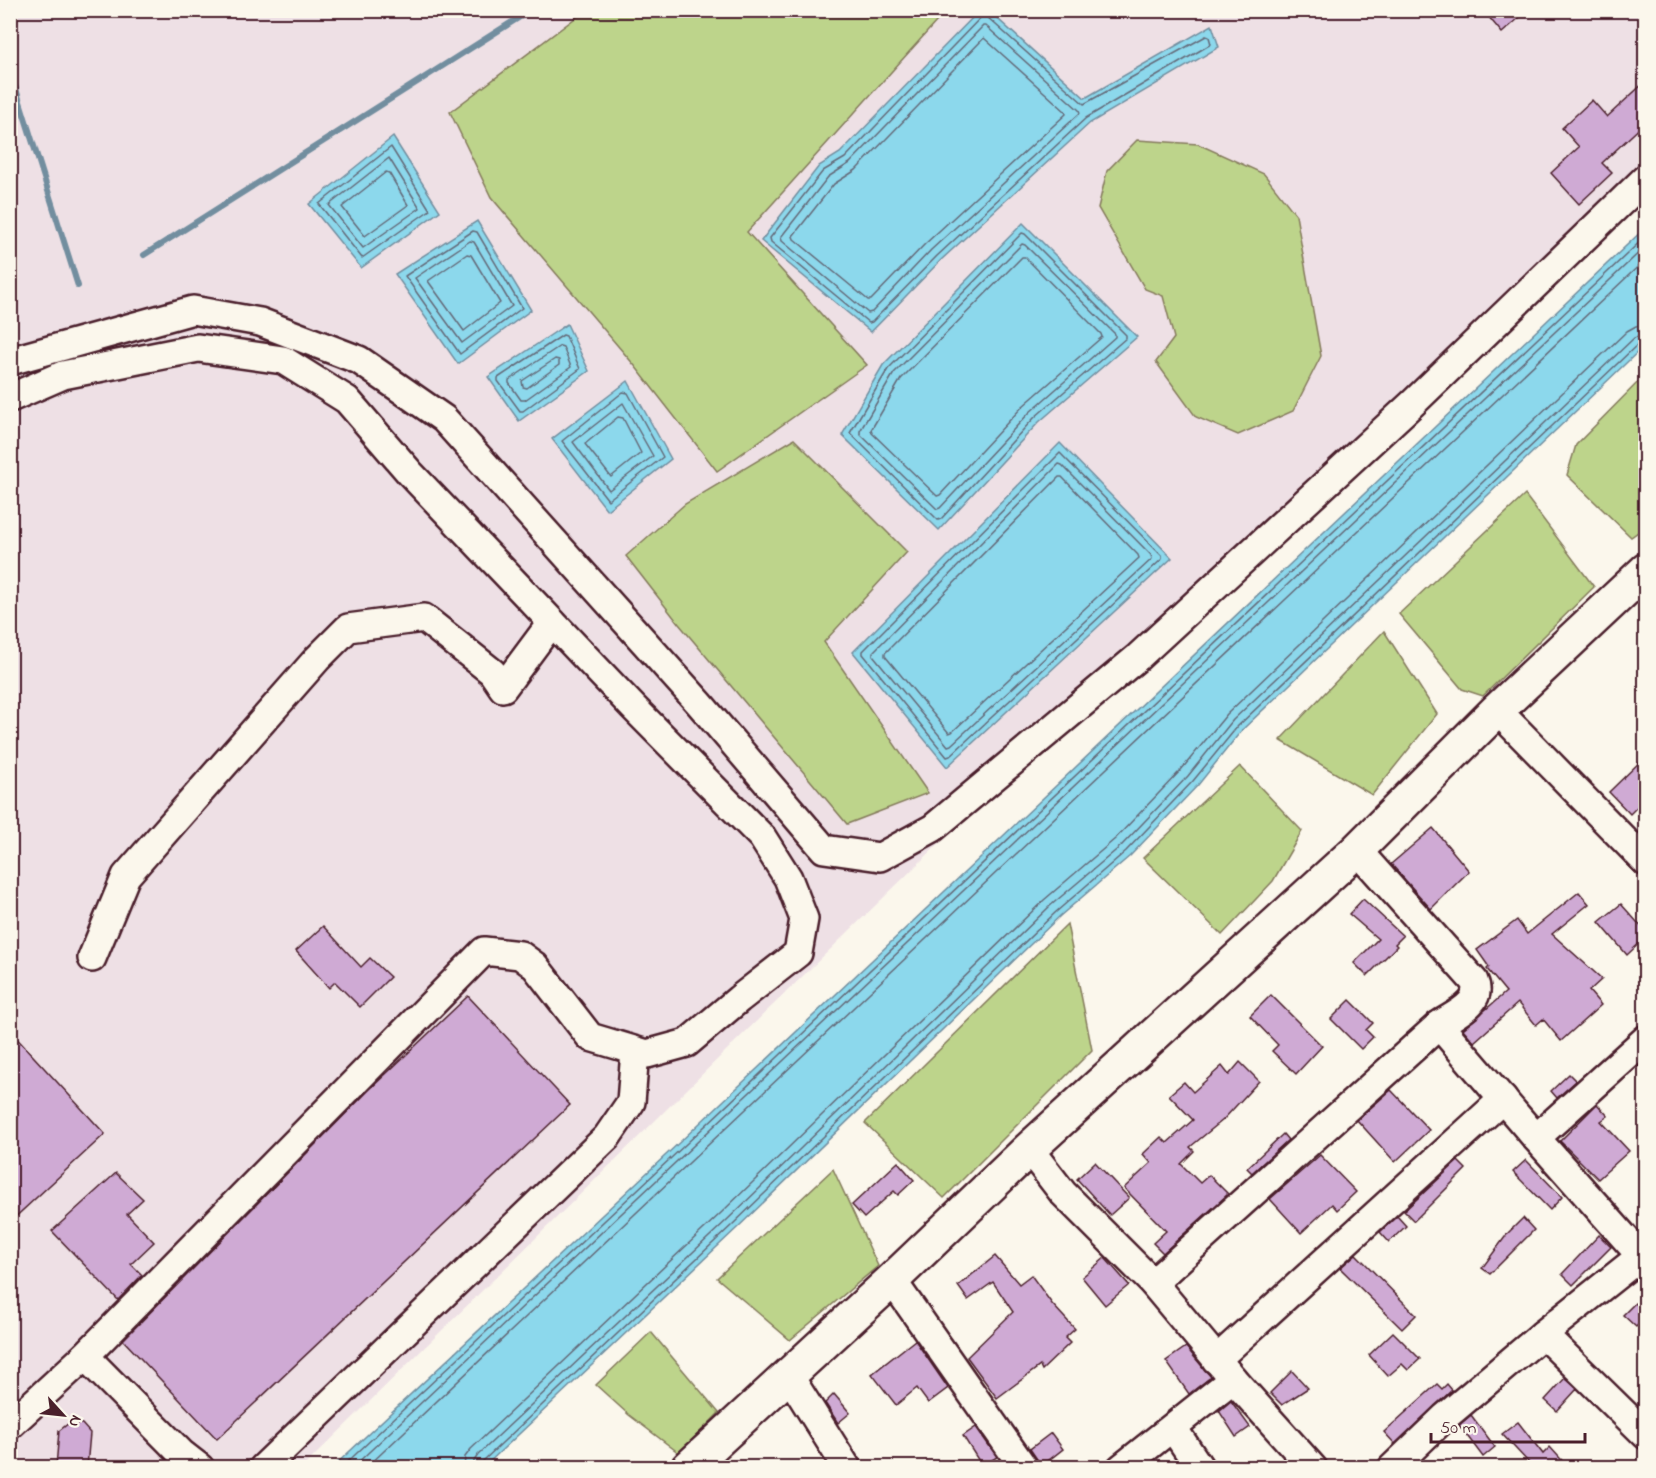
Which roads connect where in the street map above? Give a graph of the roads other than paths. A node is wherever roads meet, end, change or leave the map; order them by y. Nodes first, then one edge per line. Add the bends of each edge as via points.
1 (1646, 177) edge
2 (10, 361) edge
3 (10, 398) edge
4 (1646, 570) edge
5 (552, 622) junction
6 (1497, 710) junction
7 (1357, 850) junction
8 (1646, 862) edge
9 (92, 958) dead end
10 (1439, 1025) junction
11 (1646, 1039) edge
12 (635, 1051) junction
13 (1503, 1099) junction
14 (1536, 1138) junction
15 (1029, 1149) junction
16 (1643, 1254) edge
17 (892, 1280) junction
18 (1153, 1283) junction
19 (1542, 1334) junction
20 (85, 1356) junction
21 (1225, 1370) junction
22 (788, 1374) junction
23 (10, 1425) edge
24 (1173, 1428) junction
25 (1646, 1436) edge
26 (200, 1467) edge
27 (263, 1467) edge
28 (688, 1467) edge
29 (847, 1467) edge
30 (1024, 1467) edge
31 (1121, 1467) edge
32 (1200, 1467) edge
33 (1312, 1467) edge
34 (1392, 1467) edge

1 - 2 street via 1412,404 1138,657 933,828 880,857 824,849 700,704 444,419 359,360 260,322 193,310
3 - 5 street via 63,375 198,348 283,360 347,400 410,473
4 - 6 main road
5 - 9 street via 503,688 492,672 424,618 348,628 126,876
5 - 12 street via 762,837 788,878 804,919 798,953 687,1043 647,1054
6 - 7 main road
6 - 8 street
7 - 10 street via 1474,981 1476,997
7 - 15 main road
10 - 13 street
10 - 18 street
11 - 14 street
12 - 20 street via 590,1037 535,966 520,955 484,951
12 - 27 street via 631,1102 607,1137
13 - 14 street
13 - 21 street
14 - 16 street
15 - 17 main road
15 - 18 street via 1063,1194
16 - 19 street
17 - 22 main road
17 - 30 street
18 - 21 street
19 - 25 street
19 - 34 street
20 - 23 street
20 - 26 street via 182,1454
21 - 24 street
21 - 33 street
22 - 28 main road
22 - 29 street
24 - 31 street
24 - 32 street

